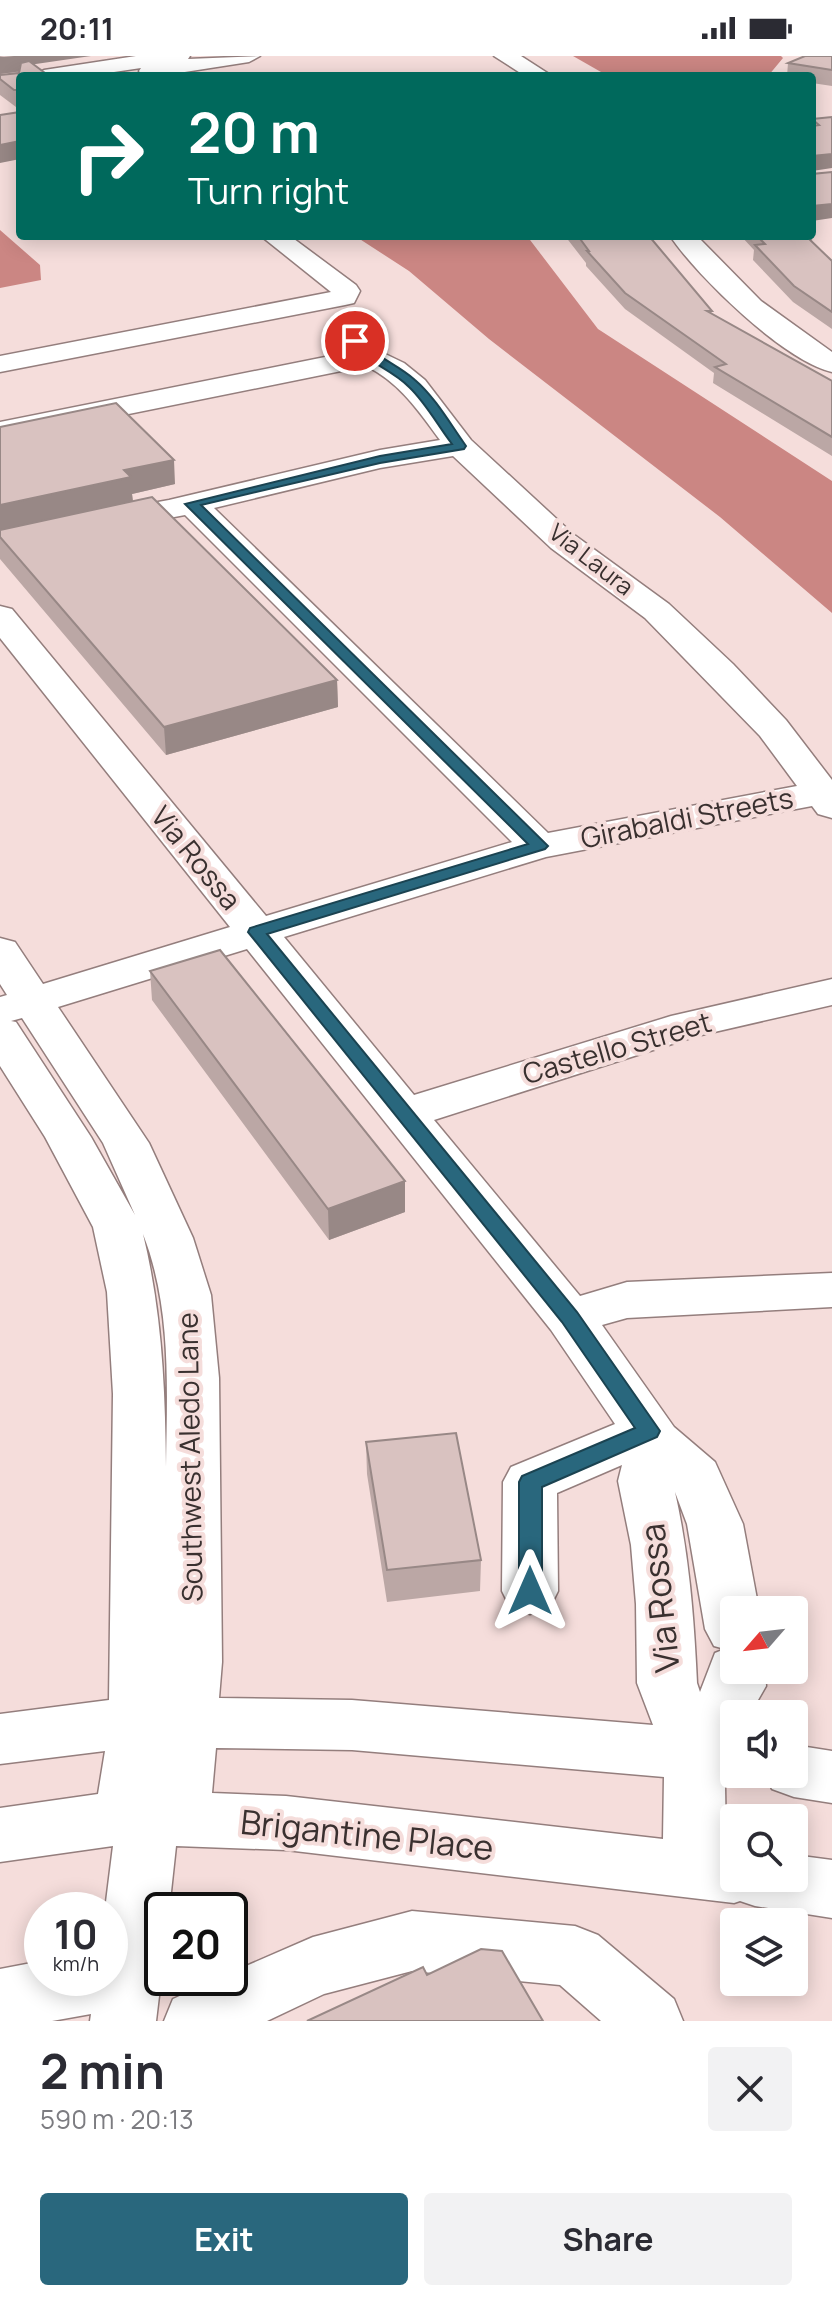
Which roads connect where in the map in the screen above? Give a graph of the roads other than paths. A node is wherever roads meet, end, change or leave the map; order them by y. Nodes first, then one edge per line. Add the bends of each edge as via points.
1 (179, 56) edge
2 (249, 56) edge
3 (483, 62) dead end
4 (506, 63) edge
5 (71, 72) edge
6 (143, 72) edge
7 (530, 72) edge
8 (279, 240) edge
9 (686, 240) edge
10 (342, 326) dead end
11 (369, 357) junction
12 (0, 364) edge
13 (832, 364) edge
14 (0, 431) edge
15 (460, 446) junction
16 (192, 504) junction
17 (136, 516) edge
18 (0, 616) edge
19 (827, 799) edge
20 (539, 846) junction
21 (256, 932) junction
22 (0, 951) edge
23 (832, 992) edge
24 (11, 1015) edge
25 (404, 1114) junction
26 (832, 1290) edge
27 (569, 1317) junction
28 (652, 1436) junction
29 (530, 1591) dead end
30 (728, 1596) edge
31 (736, 1684) edge
32 (163, 1722) junction
33 (0, 1739) edge
34 (714, 1757) edge
35 (808, 1773) edge
36 (832, 1777) edge
37 (151, 1818) junction
38 (0, 1835) edge
39 (714, 1872) edge
40 (808, 1886) edge
41 (832, 1889) edge
42 (125, 1999) edge
43 (0, 2000) edge
44 (197, 2021) edge
45 (650, 2021) edge

1 - 5 street
2 - 6 street
3 - 4 street
4 - 7 street
8 - 12 street via 347,291 345,297
9 - 13 street via 763,321
10 - 11 street, Via Laura
11 - 14 street
11 - 15 street, Via Laura via 415,386
15 - 16 street via 380,459
15 - 19 street, Via Laura via 562,541 668,621 773,728
16 - 17 street
16 - 20 street
18 - 21 street, Via Rossa
19 - 20 street, Girabaldi Streets
20 - 21 street, Girabaldi Streets
21 - 24 street, Girabaldi Streets
21 - 25 street, Via Rossa
22 - 24 street, Southwest Aledo Lane
23 - 25 street, Castello Street via 686,1025
24 - 32 street, Southwest Aledo Lane via 117,1227 132,1292
25 - 27 street, Via Rossa
26 - 27 street via 627,1300
27 - 28 street, Via Rossa
28 - 29 street via 530,1482
28 - 30 street, Via Rossa via 696,1477 715,1524
28 - 34 street, Via Rossa via 645,1481 659,1545 667,1683
31 - 34 street
32 - 33 street
32 - 34 street via 352,1725
32 - 37 street, Southwest Aledo Lane
34 - 39 street, Via Rossa
35 - 36 street
37 - 38 street, Brigantine Place
37 - 39 street, Brigantine Place via 286,1823
37 - 42 street, Southwest Aledo Lane
40 - 41 street
42 - 43 street
44 - 45 street via 313,1967 412,1941 575,1956

